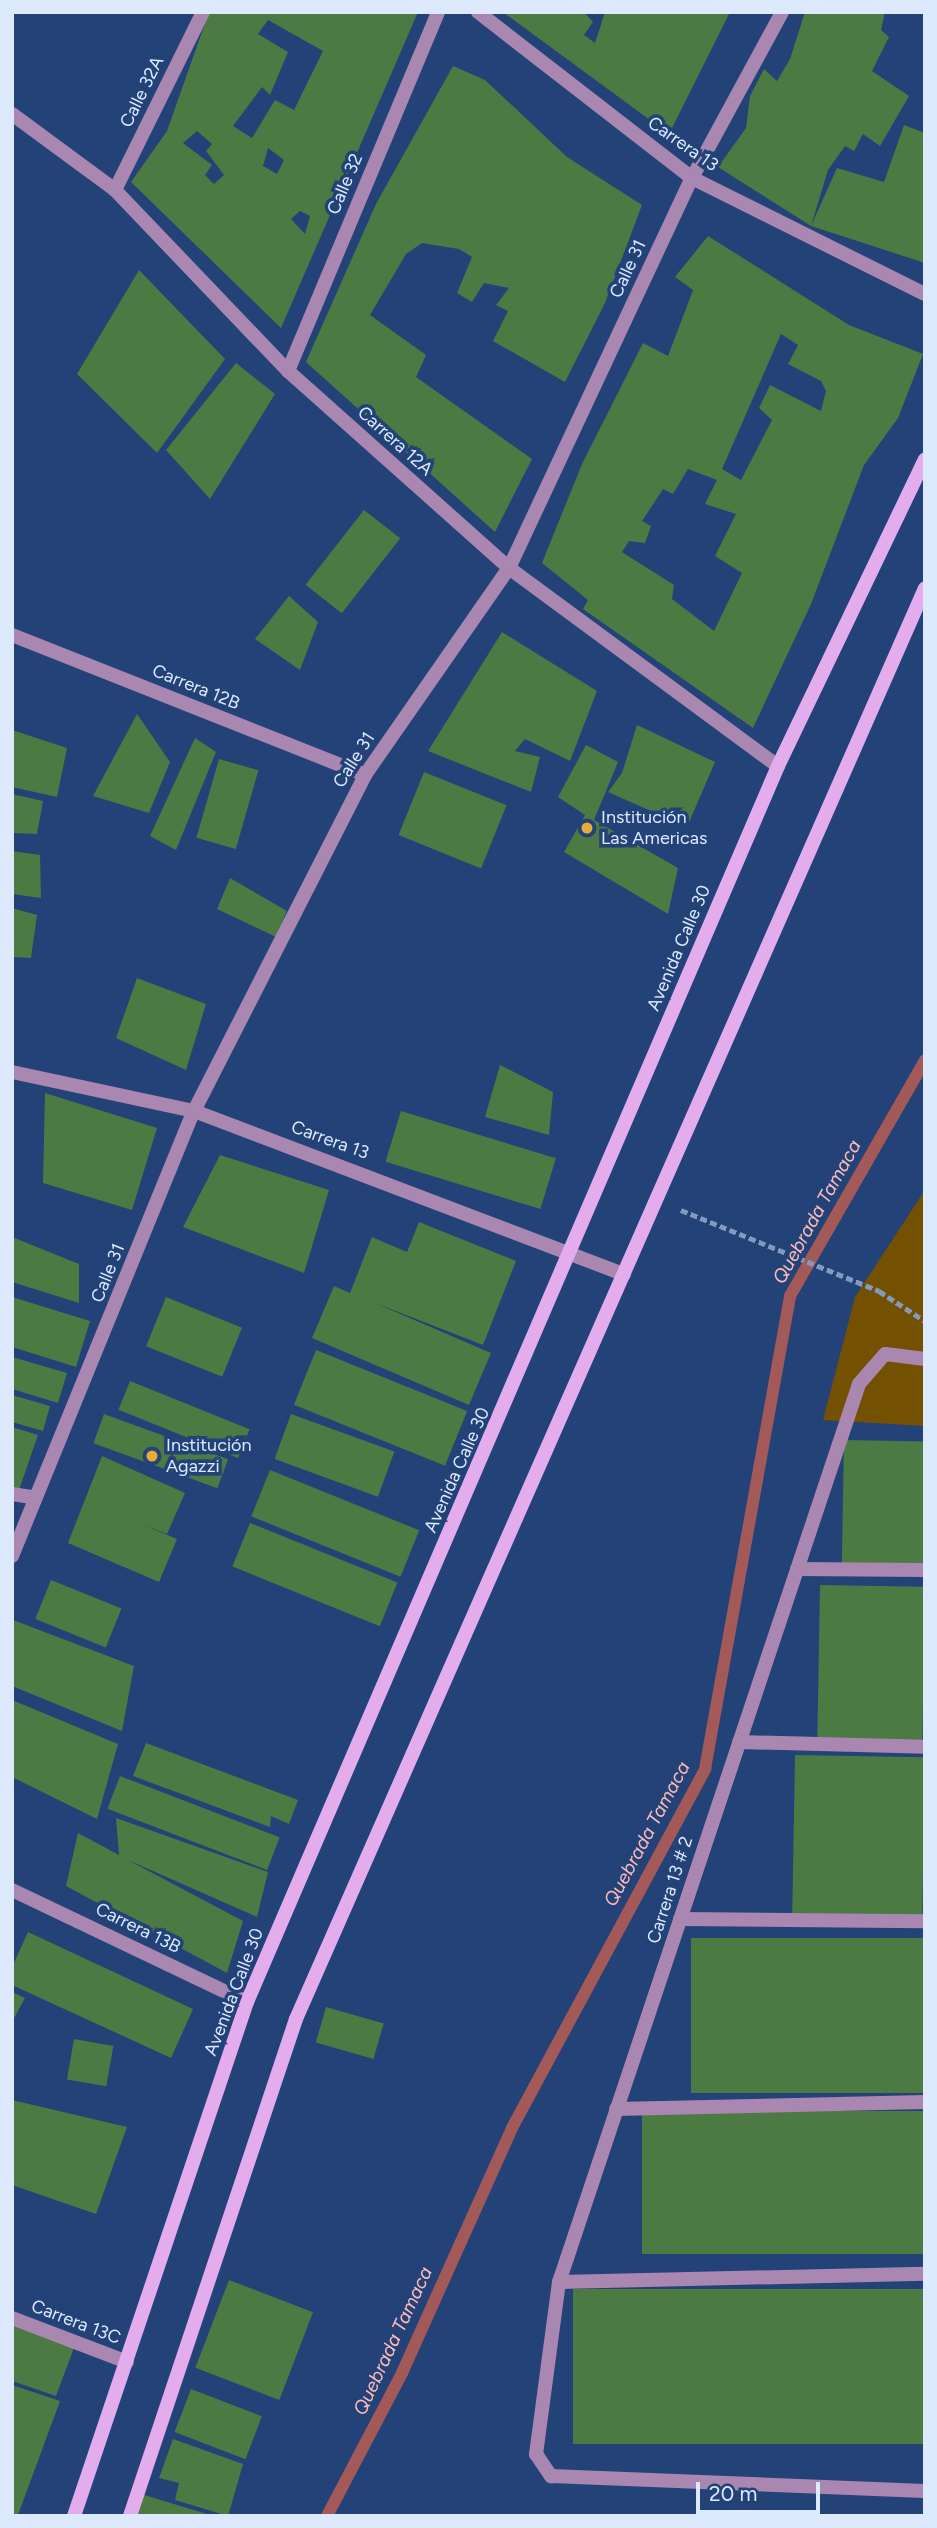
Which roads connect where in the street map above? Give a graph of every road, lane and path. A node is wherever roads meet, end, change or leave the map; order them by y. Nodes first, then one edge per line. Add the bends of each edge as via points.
1 (203, 12) edge
2 (438, 12) edge
3 (478, 12) edge
4 (782, 12) edge
5 (12, 114) edge
6 (692, 178) junction
7 (115, 190) junction
8 (925, 294) edge
9 (288, 371) junction
10 (925, 459) edge
11 (509, 568) junction
12 (925, 588) edge
13 (12, 635) edge
14 (778, 766) junction
15 (365, 775) junction
16 (12, 1072) edge
17 (194, 1111) junction
18 (656, 1198) junction
19 (574, 1250) junction
20 (624, 1274) junction
21 (925, 1321) edge
22 (925, 1359) edge
23 (12, 1494) edge
24 (36, 1498) junction
25 (12, 1556) edge
26 (797, 1569) junction
27 (925, 1570) edge
28 (739, 1742) junction
29 (925, 1747) edge
30 (12, 1890) edge
31 (680, 1919) junction
32 (925, 1921) edge
33 (247, 2002) junction
34 (925, 2102) edge
35 (616, 2109) junction
36 (925, 2274) edge
37 (559, 2282) junction
38 (12, 2318) edge
39 (127, 2362) junction
40 (925, 2491) edge
41 (74, 2516) edge
42 (130, 2516) edge

1 - 7 street, Calle 32A
2 - 9 street, Calle 32
3 - 6 street, Carrera 13
4 - 6 street, Calle 31
5 - 7 street, Carrera 12A
6 - 8 street, Carrera 13
6 - 11 street, Calle 31
7 - 9 street, Carrera 12A
9 - 11 street, Carrera 12A
10 - 14 main road, Avenida Calle 30
11 - 14 street, Carrera 12A
11 - 15 street, Calle 31
12 - 18 main road
13 - 15 street, Carrera 12B
14 - 19 main road, Avenida Calle 30
15 - 17 street, Calle 31
16 - 17 street, Carrera 13
17 - 19 street, Carrera 13
17 - 24 street, Calle 31
18 - 20 main road
18 - 21 path via 764,1247 837,1273
19 - 20 street, Carrera 13
19 - 33 main road, Avenida Calle 30
20 - 42 main road via 296,2019
22 - 26 street, Carrera 13 # 2 via 885,1354 869,1366
23 - 24 street
24 - 25 street, Calle 31
26 - 27 street
26 - 28 street, Carrera 13 # 2
28 - 29 street
28 - 31 street, Carrera 13 # 2
30 - 33 street, Carrera 13B
31 - 32 street
31 - 35 street, Carrera 13 # 2
33 - 39 main road, Avenida Calle 30
34 - 35 street
35 - 37 street, Carrera 13 # 2
36 - 37 street
37 - 40 street, Carrera 13 # 2 via 536,2454 551,2476
38 - 39 street, Carrera 13C
39 - 41 main road, Avenida Calle 30

